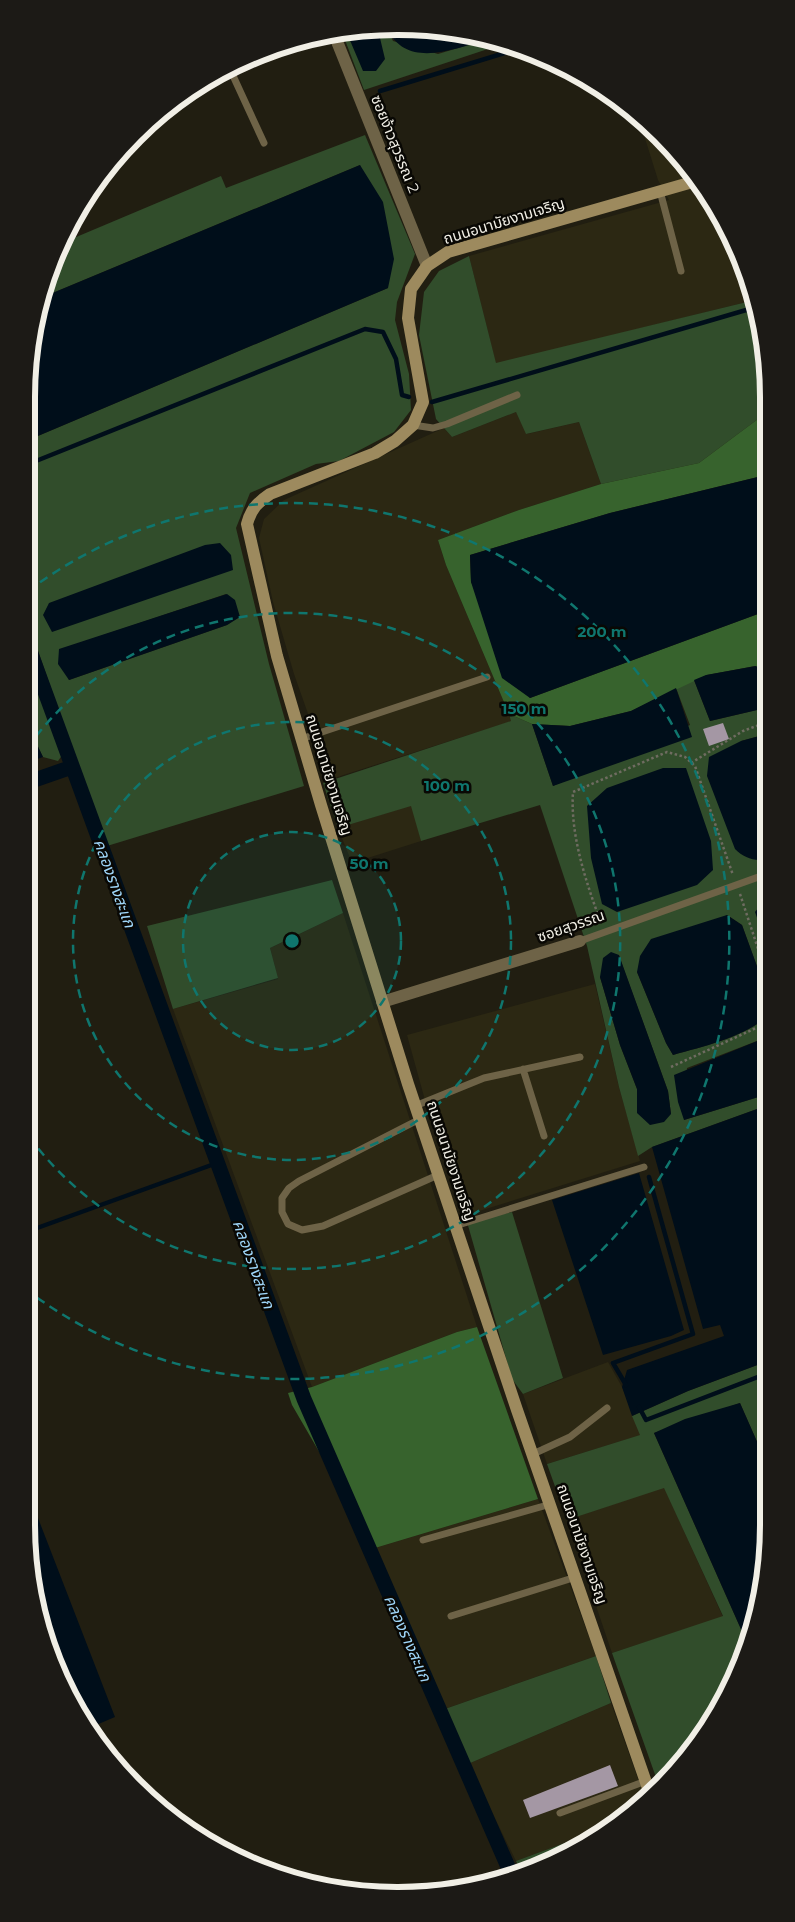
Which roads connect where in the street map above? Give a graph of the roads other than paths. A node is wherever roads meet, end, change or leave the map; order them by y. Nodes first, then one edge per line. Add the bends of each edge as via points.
1 (337, 40) edge
2 (232, 75) edge
3 (264, 143) dead end
4 (689, 183) edge
5 (660, 191) junction
6 (427, 266) junction
7 (681, 271) dead end
8 (517, 395) dead end
9 (413, 425) junction
10 (487, 677) dead end
11 (301, 739) junction
12 (760, 876) edge
13 (580, 941) joint
14 (382, 1002) junction
15 (580, 1057) dead end
16 (523, 1069) junction
17 (416, 1106) junction
18 (420, 1119) junction
19 (544, 1136) dead end
20 (644, 1166) dead end
21 (438, 1175) junction
22 (455, 1226) junction
23 (607, 1408) dead end
24 (532, 1454) junction
25 (551, 1504) junction
26 (423, 1540) dead end
27 (576, 1577) junction
28 (451, 1616) dead end
29 (647, 1786) edge
30 (560, 1813) dead end

1 - 6 street, ซอยง้าวสุวรรณ 2
2 - 3 lane
4 - 5 street, ถนนอนามัยงามเจริญ
5 - 6 street, ถนนอนามัยงามเจริญ via 448,252
5 - 7 lane
6 - 9 street, ถนนอนามัยงามเจริญ via 410,289 408,318 423,402
8 - 9 lane via 447,424 433,428
9 - 11 street, ถนนอนามัยงามเจริญ via 396,441 375,453 270,494 256,503 250,513 247,524 249,541
10 - 11 lane
11 - 14 street, ถนนอนามัยงามเจริญ
12 - 13 lane, ซอยสุวรรณ
13 - 14 street, ซอยสุวรรณ
14 - 17 street, ถนนอนามัยงามเจริญ
15 - 16 lane
16 - 17 lane via 484,1078
16 - 19 lane
17 - 18 street, ถนนอนามัยงามเจริญ
18 - 21 street, ถนนอนามัยงามเจริญ
18 - 21 lane via 299,1181 282,1198 282,1212 288,1224 302,1230 323,1226
20 - 22 lane
21 - 22 street, ถนนอนามัยงามเจริญ
22 - 24 street, ถนนอนามัยงามเจริญ
23 - 24 lane via 570,1437
24 - 25 street, ถนนอนามัยงามเจริญ
25 - 26 lane
25 - 27 street, ถนนอนามัยงามเจริญ
27 - 28 lane
27 - 29 street, ถนนอนามัยงามเจริญ
29 - 30 lane

